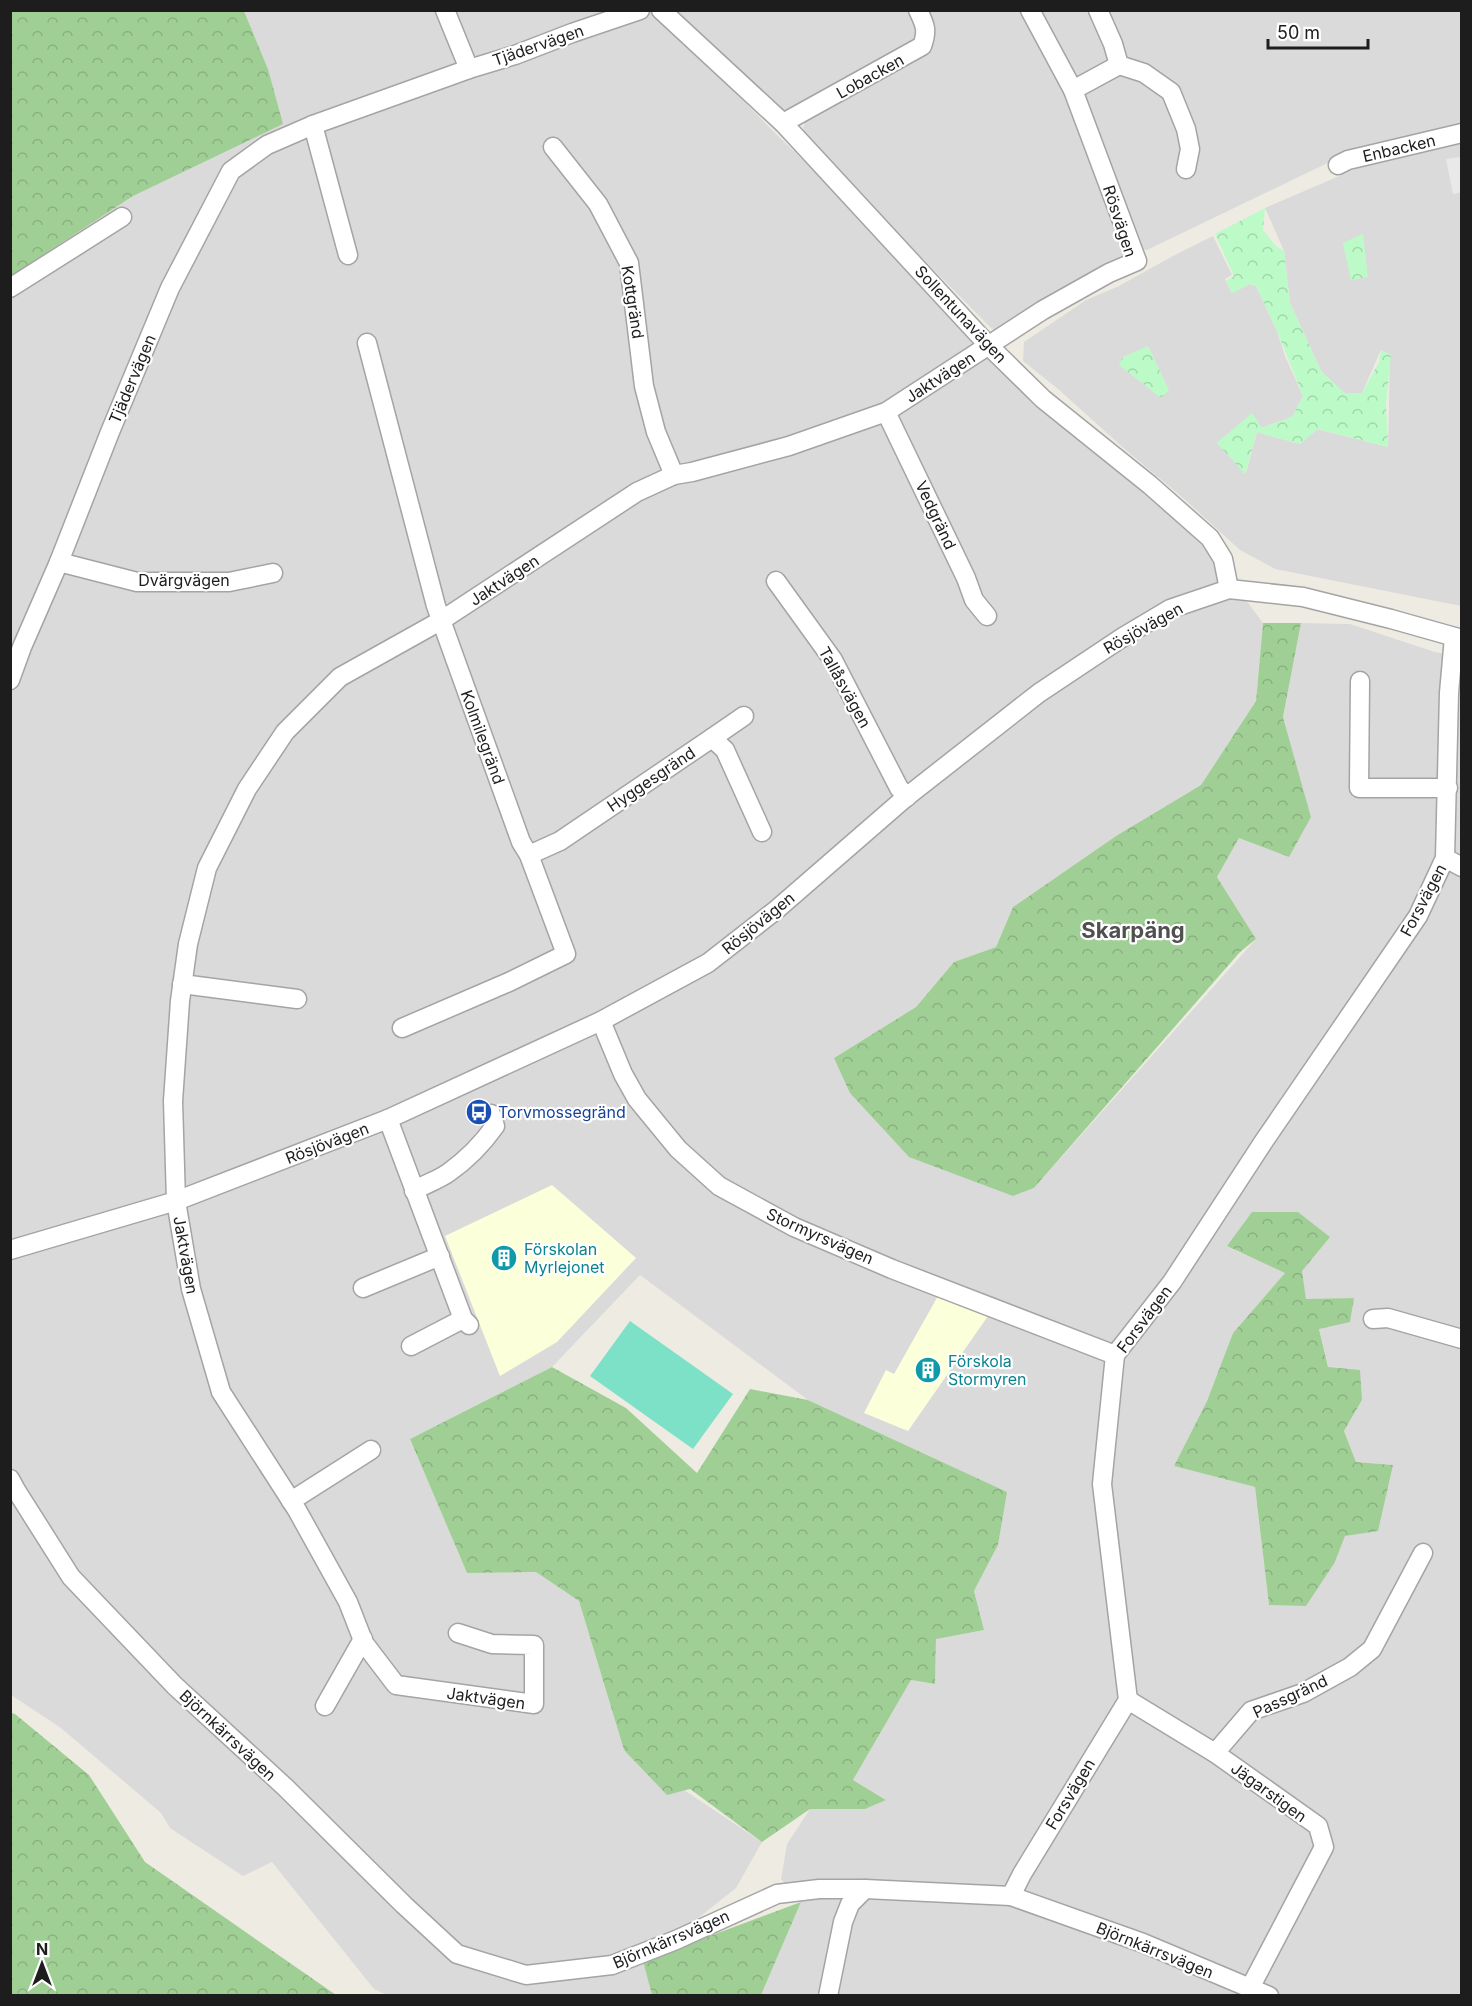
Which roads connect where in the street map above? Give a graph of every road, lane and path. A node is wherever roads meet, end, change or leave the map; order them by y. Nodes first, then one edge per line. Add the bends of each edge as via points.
1 (445, 10) edge
2 (640, 10) edge
3 (661, 10) edge
4 (918, 10) edge
5 (1030, 10) edge
6 (1098, 10) edge
7 (1119, 65) junction
8 (469, 69) junction
9 (1073, 90) junction
10 (783, 123) junction
11 (313, 125) junction
12 (1461, 133) edge
13 (553, 147) dead end
14 (1338, 165) dead end
15 (1186, 169) dead end
16 (122, 217) dead end
17 (348, 255) dead end
18 (10, 288) edge
19 (367, 343) dead end
20 (989, 346) junction
21 (886, 412) junction
22 (674, 475) junction
23 (59, 562) junction
24 (273, 573) dead end
25 (776, 581) dead end
26 (1229, 589) junction
27 (987, 616) dead end
28 (442, 620) junction
29 (1458, 638) edge
30 (16, 642) edge
31 (10, 680) edge
32 (1360, 681) dead end
33 (744, 716) dead end
34 (712, 738) junction
35 (1448, 788) junction
36 (907, 797) junction
37 (762, 832) dead end
38 (529, 855) junction
39 (1444, 858) junction
40 (1461, 867) edge
41 (182, 984) junction
42 (297, 999) dead end
43 (601, 1021) junction
44 (402, 1028) dead end
45 (491, 1114) dead end
46 (388, 1119) junction
47 (414, 1191) junction
48 (176, 1201) junction
49 (10, 1250) edge
50 (440, 1256) junction
51 (363, 1288) dead end
52 (1373, 1319) dead end
53 (1461, 1339) edge
54 (411, 1346) dead end
55 (1115, 1355) junction
56 (371, 1450) dead end
57 (10, 1479) edge
58 (291, 1501) junction
59 (1423, 1553) dead end
60 (458, 1633) dead end
61 (363, 1639) junction
62 (1128, 1700) junction
63 (325, 1706) dead end
64 (1215, 1753) junction
65 (865, 1889) junction
66 (1011, 1896) junction
67 (1250, 1988) junction
68 (828, 1995) edge
69 (1269, 1995) edge

1 - 8 street
2 - 8 street, Tjädervägen
3 - 10 street, Sollentunavägen
4 - 10 street, Lobacken via 926,35 922,46
5 - 9 street, Rösvägen
6 - 7 street
7 - 9 street
7 - 15 street via 1144,73 1171,92 1190,149
8 - 11 street, Tjädervägen
9 - 20 street, Rösvägen via 1137,261 1043,310
10 - 20 street, Sollentunavägen
11 - 17 street
11 - 23 street, Tjädervägen via 267,145 231,171 170,288
12 - 14 street, Enbacken
13 - 22 street, Kottgränd via 598,204 629,263 644,386 656,432
16 - 18 street
19 - 28 street, Kolmilegränd
20 - 21 street, Jaktvägen
20 - 26 street, Sollentunavägen via 1042,399 1210,538 1223,559
21 - 22 street, Jaktvägen via 789,446
21 - 27 street, Vedgränd via 974,600
22 - 28 street, Jaktvägen via 636,492
23 - 24 street, Dvärgvägen via 137,582 229,582
23 - 30 street, Tjädervägen
25 - 36 street, Tallåsvägen via 833,660 898,788
26 - 29 street, Rösjövägen via 1303,597
26 - 36 street, Rösjövägen via 1170,609 1123,637 1039,693
28 - 38 street, Kolmilegränd
28 - 41 street, Jaktvägen via 340,677 285,732 247,789 207,868
29 - 35 street, Forsvägen via 1449,693
30 - 31 street, Tjädervägen
32 - 35 street via 1359,788
33 - 34 street
34 - 37 street, Hyggesgränd via 725,750
34 - 38 street, Hyggesgränd via 560,841
35 - 39 street, Forsvägen
36 - 43 street, Rösjövägen via 708,963
38 - 44 street, Kolmilegränd via 566,954
39 - 40 street
39 - 55 street, Forsvägen via 1418,916 1172,1281
41 - 42 street
41 - 48 street, Jaktvägen via 173,1101
43 - 46 street, Rösjövägen
43 - 55 street, Stormyrsvägen via 636,1099 678,1149 719,1186 803,1231
45 - 47 street via 495,1126 462,1162
46 - 47 street
46 - 48 street, Rösjövägen
47 - 50 street
48 - 49 street, Rösjövägen
48 - 58 street, Jaktvägen via 191,1289 220,1392
50 - 51 street
50 - 54 street via 466,1322
52 - 53 street via 1388,1318
55 - 62 street, Forsvägen via 1102,1484
56 - 58 street
57 - 65 street, Björnkärrsvägen via 71,1577 175,1686 457,1954 526,1974 612,1965 777,1894
58 - 61 street, Jaktvägen via 348,1602
59 - 64 street, Passgränd via 1372,1649 1350,1667 1303,1693 1251,1711
60 - 61 street, Jaktvägen via 492,1644 534,1645 534,1704 396,1685
61 - 63 street
62 - 64 street, Jägarstigen
62 - 66 street, Forsvägen
64 - 67 street, Jägarstigen via 1318,1826 1324,1847
65 - 66 street, Björnkärrsvägen
65 - 68 street via 850,1904 843,1922
66 - 67 street, Björnkärrsvägen via 1143,1943
67 - 69 street, Björnkärrsvägen

